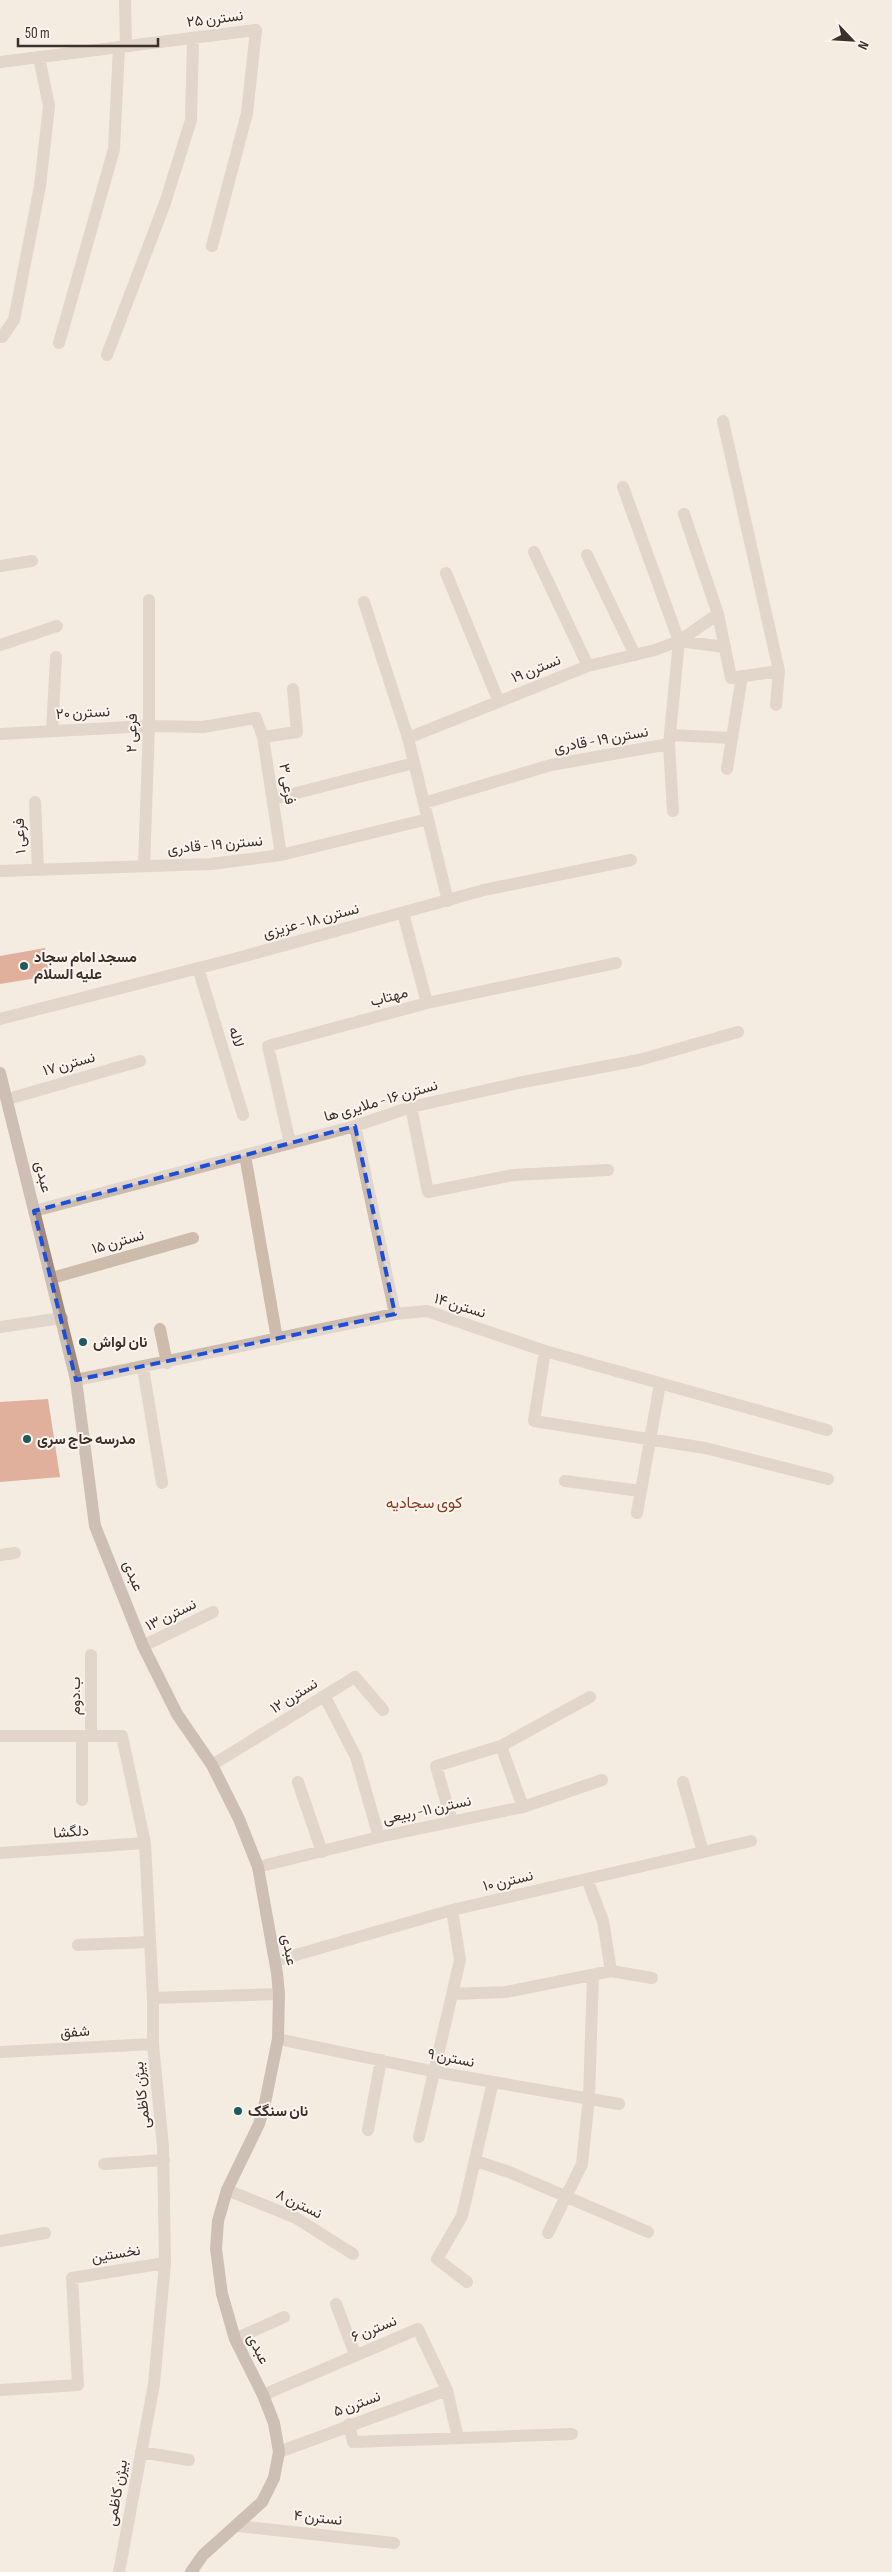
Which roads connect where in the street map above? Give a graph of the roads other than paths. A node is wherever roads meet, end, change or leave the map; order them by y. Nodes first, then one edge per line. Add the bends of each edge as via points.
1 (125, 0) edge
2 (193, 38) junction
3 (123, 46) junction
4 (38, 57) junction
5 (0, 62) edge
6 (212, 246) dead end
7 (1, 340) edge
8 (59, 343) dead end
9 (107, 356) dead end
10 (722, 422) dead end
11 (622, 487) dead end
12 (684, 514) dead end
13 (534, 552) dead end
14 (588, 555) dead end
15 (32, 561) dead end
16 (0, 566) edge
17 (446, 573) dead end
18 (149, 600) dead end
19 (364, 602) dead end
20 (718, 614) junction
21 (57, 626) dead end
22 (679, 641) junction
23 (0, 645) edge
24 (725, 647) junction
25 (635, 655) junction
26 (56, 657) dead end
27 (588, 666) junction
28 (779, 671) junction
29 (742, 676) junction
30 (293, 689) dead end
31 (499, 702) junction
32 (776, 705) dead end
33 (256, 718) joint
34 (149, 726) junction
35 (52, 731) junction
36 (0, 734) edge
37 (263, 737) junction
38 (408, 738) junction
39 (732, 738) junction
40 (669, 740) junction
41 (414, 763) junction
42 (727, 768) dead end
43 (273, 799) junction
44 (35, 802) dead end
45 (424, 803) junction
46 (673, 811) dead end
47 (428, 819) junction
48 (281, 855) junction
49 (631, 860) dead end
50 (144, 866) junction
51 (38, 869) junction
52 (0, 871) edge
53 (448, 900) junction
54 (403, 913) junction
55 (616, 963) dead end
56 (198, 968) junction
57 (427, 1003) junction
58 (0, 1019) edge
59 (738, 1032) dead end
60 (140, 1061) dead end
61 (0, 1072) edge
62 (8, 1099) junction
63 (411, 1108) junction
64 (243, 1115) dead end
65 (355, 1126) junction
66 (290, 1143) junction
67 (245, 1155) junction
68 (608, 1170) dead end
69 (34, 1211) junction
70 (193, 1238) dead end
71 (52, 1278) junction
72 (395, 1314) junction
73 (62, 1318) junction
74 (0, 1327) edge
75 (160, 1329) dead end
76 (277, 1339) junction
77 (545, 1350) junction
78 (167, 1363) junction
79 (143, 1368) junction
80 (76, 1380) junction
81 (660, 1384) junction
82 (827, 1430) dead end
83 (650, 1440) junction
84 (828, 1479) dead end
85 (565, 1481) dead end
86 (162, 1482) dead end
87 (641, 1492) junction
88 (638, 1513) dead end
89 (15, 1553) dead end
90 (0, 1555) edge
91 (214, 1612) dead end
92 (144, 1646) junction
93 (91, 1655) dead end
94 (325, 1696) junction
95 (590, 1697) dead end
96 (383, 1710) dead end
97 (0, 1736) edge
98 (86, 1736) junction
99 (502, 1746) junction
100 (212, 1765) junction
101 (602, 1780) dead end
102 (298, 1782) dead end
103 (683, 1782) dead end
104 (82, 1800) dead end
105 (523, 1807) junction
106 (452, 1822) junction
107 (379, 1837) junction
108 (751, 1841) dead end
109 (144, 1842) junction
110 (322, 1852) junction
111 (703, 1852) junction
112 (0, 1853) edge
113 (258, 1867) junction
114 (587, 1879) junction
115 (452, 1910) junction
116 (149, 1942) junction
117 (78, 1945) dead end
118 (275, 1961) junction
119 (611, 1971) junction
120 (593, 1976) junction
121 (652, 1978) dead end
122 (279, 1994) junction
123 (452, 1994) junction
124 (153, 1998) junction
125 (278, 2039) junction
126 (153, 2044) junction
127 (0, 2052) edge
128 (381, 2060) junction
129 (436, 2072) junction
130 (493, 2082) junction
131 (590, 2097) junction
132 (619, 2104) dead end
133 (368, 2130) dead end
134 (419, 2137) dead end
135 (164, 2160) junction
136 (476, 2161) junction
137 (104, 2164) dead end
138 (227, 2190) junction
139 (566, 2196) junction
140 (648, 2232) dead end
141 (45, 2233) dead end
142 (548, 2233) dead end
143 (0, 2241) edge
144 (353, 2254) dead end
145 (164, 2263) junction
146 (467, 2282) dead end
147 (336, 2304) dead end
148 (284, 2316) dead end
149 (235, 2339) junction
150 (355, 2354) junction
151 (0, 2390) edge
152 (447, 2390) junction
153 (263, 2394) junction
154 (350, 2424) junction
155 (572, 2434) dead end
156 (458, 2438) junction
157 (141, 2452) junction
158 (279, 2452) junction
159 (189, 2460) dead end
160 (238, 2526) junction
161 (394, 2543) dead end
162 (119, 2572) edge
163 (191, 2572) edge

1 - 3 street
2 - 3 street, نسترن ۲۵
2 - 6 street, نسترن ۲۵ via 256,30 247,113
2 - 9 street via 191,120 165,203
3 - 4 street, نسترن ۲۵
3 - 8 street via 114,149
4 - 5 street, نسترن ۲۵
4 - 7 street via 49,106 40,186 14,320
10 - 28 street
11 - 22 street
12 - 20 street
13 - 27 street
14 - 25 street
15 - 16 street
17 - 31 street
18 - 34 street, فرعی ۲
19 - 38 street
20 - 22 street, نسترن ۱۹
20 - 24 street
21 - 23 street
22 - 24 street, نسترن ۱۹
22 - 25 street, نسترن ۱۹
22 - 40 street
24 - 29 street via 731,678
25 - 27 street, نسترن ۱۹
26 - 35 street
27 - 31 street, نسترن ۱۹
28 - 29 street
28 - 32 street
29 - 39 street
30 - 37 street via 297,732
31 - 38 street, نسترن ۱۹
33 - 34 street, نسترن ۲۰ via 203,727
33 - 37 street, فرعی ۳
34 - 35 street, نسترن ۲۰
34 - 50 street, فرعی ۲
35 - 36 street, نسترن ۲۰
37 - 43 street, فرعی ۳
38 - 41 street
39 - 40 street, نسترن ۱۹ - قادری
39 - 42 street
40 - 45 street, نسترن ۱۹ - قادری via 551,765
40 - 46 street
41 - 43 street
41 - 45 street
43 - 48 street, فرعی ۳
44 - 51 street, فرعی ۱
45 - 47 street
47 - 48 street, نسترن ۱۹ - قادری
47 - 53 street
48 - 50 street, نسترن ۱۹ - قادری via 211,864
49 - 53 street, نسترن ۱۸ - عزیزی
50 - 51 street, نسترن ۱۹ - قادری
51 - 52 street, نسترن ۱۹ - قادری
53 - 54 street, نسترن ۱۸ - عزیزی
54 - 56 street, نسترن ۱۸ - عزیزی
54 - 57 street
55 - 57 street, مهتاب
56 - 58 street, نسترن ۱۸ - عزیزی
56 - 64 street, لاله
57 - 66 street, مهتاب via 268,1046
59 - 63 street, نسترن ۱۶ - ملایری ها via 639,1060
60 - 62 street, نسترن ۱۷
61 - 62 street, عبدی
62 - 69 street, عبدی
63 - 65 street, نسترن ۱۶ - ملایری ها
63 - 68 street via 428,1192 512,1175
65 - 66 street, نسترن ۱۶ - ملایری ها
65 - 72 street
66 - 67 street, نسترن ۱۶ - ملایری ها
67 - 69 street, نسترن ۱۶ - ملایری ها
67 - 76 street
69 - 71 street, عبدی
70 - 71 street, نسترن ۱۵
71 - 73 street, عبدی
72 - 76 street, نسترن ۱۴
72 - 77 street, نسترن ۱۴ via 427,1311
73 - 74 street
73 - 80 street, عبدی
75 - 78 street
76 - 78 street, نسترن ۱۴
77 - 81 street, نسترن ۱۴
77 - 83 street via 534,1421
78 - 79 street, نسترن ۱۴
79 - 80 street, نسترن ۱۴
79 - 86 street
80 - 92 street, عبدی via 95,1526
81 - 82 street, نسترن ۱۴
81 - 83 street
83 - 84 street via 705,1448
83 - 87 street
85 - 87 street
87 - 88 street
89 - 90 street
91 - 92 street, نسترن ۱۳
92 - 100 street, عبدی via 177,1714
93 - 98 street, ب.دوم
94 - 96 street, نسترن ۱۲ via 355,1677
94 - 100 street, نسترن ۱۲
94 - 107 street via 356,1757
95 - 99 street
97 - 98 street, بیژن کاظمی
98 - 104 street, ب.دوم
98 - 109 street, بیژن کاظمی via 122,1736
99 - 105 street
99 - 106 street via 436,1766
100 - 113 street, عبدی
101 - 105 street, نسترن ۱۱- ربیعی
102 - 110 street
103 - 111 street
105 - 106 street, نسترن ۱۱- ربیعی
106 - 107 street, نسترن ۱۱- ربیعی
107 - 110 street, نسترن ۱۱- ربیعی
108 - 111 street, نسترن ۱۰
109 - 112 street, دلگشا
109 - 116 street, بیژن کاظمی
110 - 113 street, نسترن ۱۱- ربیعی
111 - 114 street, نسترن ۱۰
113 - 118 street, عبدی
114 - 115 street, نسترن ۱۰
114 - 119 street via 604,1920
115 - 118 street, نسترن ۱۰
115 - 123 street via 460,1960
116 - 117 street
116 - 124 street, بیژن کاظمی
118 - 122 street, عبدی
119 - 120 street
119 - 121 street
120 - 123 street via 506,1992
120 - 131 street
122 - 124 street
122 - 125 street, عبدی
123 - 129 street
124 - 126 street, بیژن کاظمی
125 - 128 street, نسترن ۹
125 - 138 street, عبدی via 259,2124
126 - 127 street, شفق
126 - 135 street, بیژن کاظمی
128 - 129 street, نسترن ۹
128 - 133 street
129 - 130 street, نسترن ۹
129 - 134 street
130 - 131 street, نسترن ۹
130 - 136 street
131 - 132 street, نسترن ۹
131 - 139 street via 582,2164
135 - 137 street
135 - 145 street, بیژن کاظمی
136 - 139 street
136 - 146 street via 462,2216 437,2259
138 - 144 street, نسترن ۸ via 296,2218
138 - 149 street, عبدی via 218,2221 216,2249 222,2294
139 - 140 street
139 - 142 street
141 - 143 street
145 - 151 street, نخستین via 72,2278 78,2385
145 - 157 street, بیژن کاظمی via 154,2384
147 - 150 street
148 - 149 street
149 - 153 street, عبدی
150 - 152 street, نسترن ۶ via 418,2329
150 - 153 street, نسترن ۶
152 - 154 street, نسترن ۵
152 - 156 street, نسترن ۶
153 - 158 street, عبدی via 274,2423
154 - 156 street via 353,2442
154 - 158 street, نسترن ۵
155 - 156 street
157 - 159 street
157 - 162 street, بیژن کاظمی
158 - 160 street, عبدی via 274,2478 262,2502
160 - 161 street, نسترن ۴
160 - 163 street, عبدی via 203,2555

